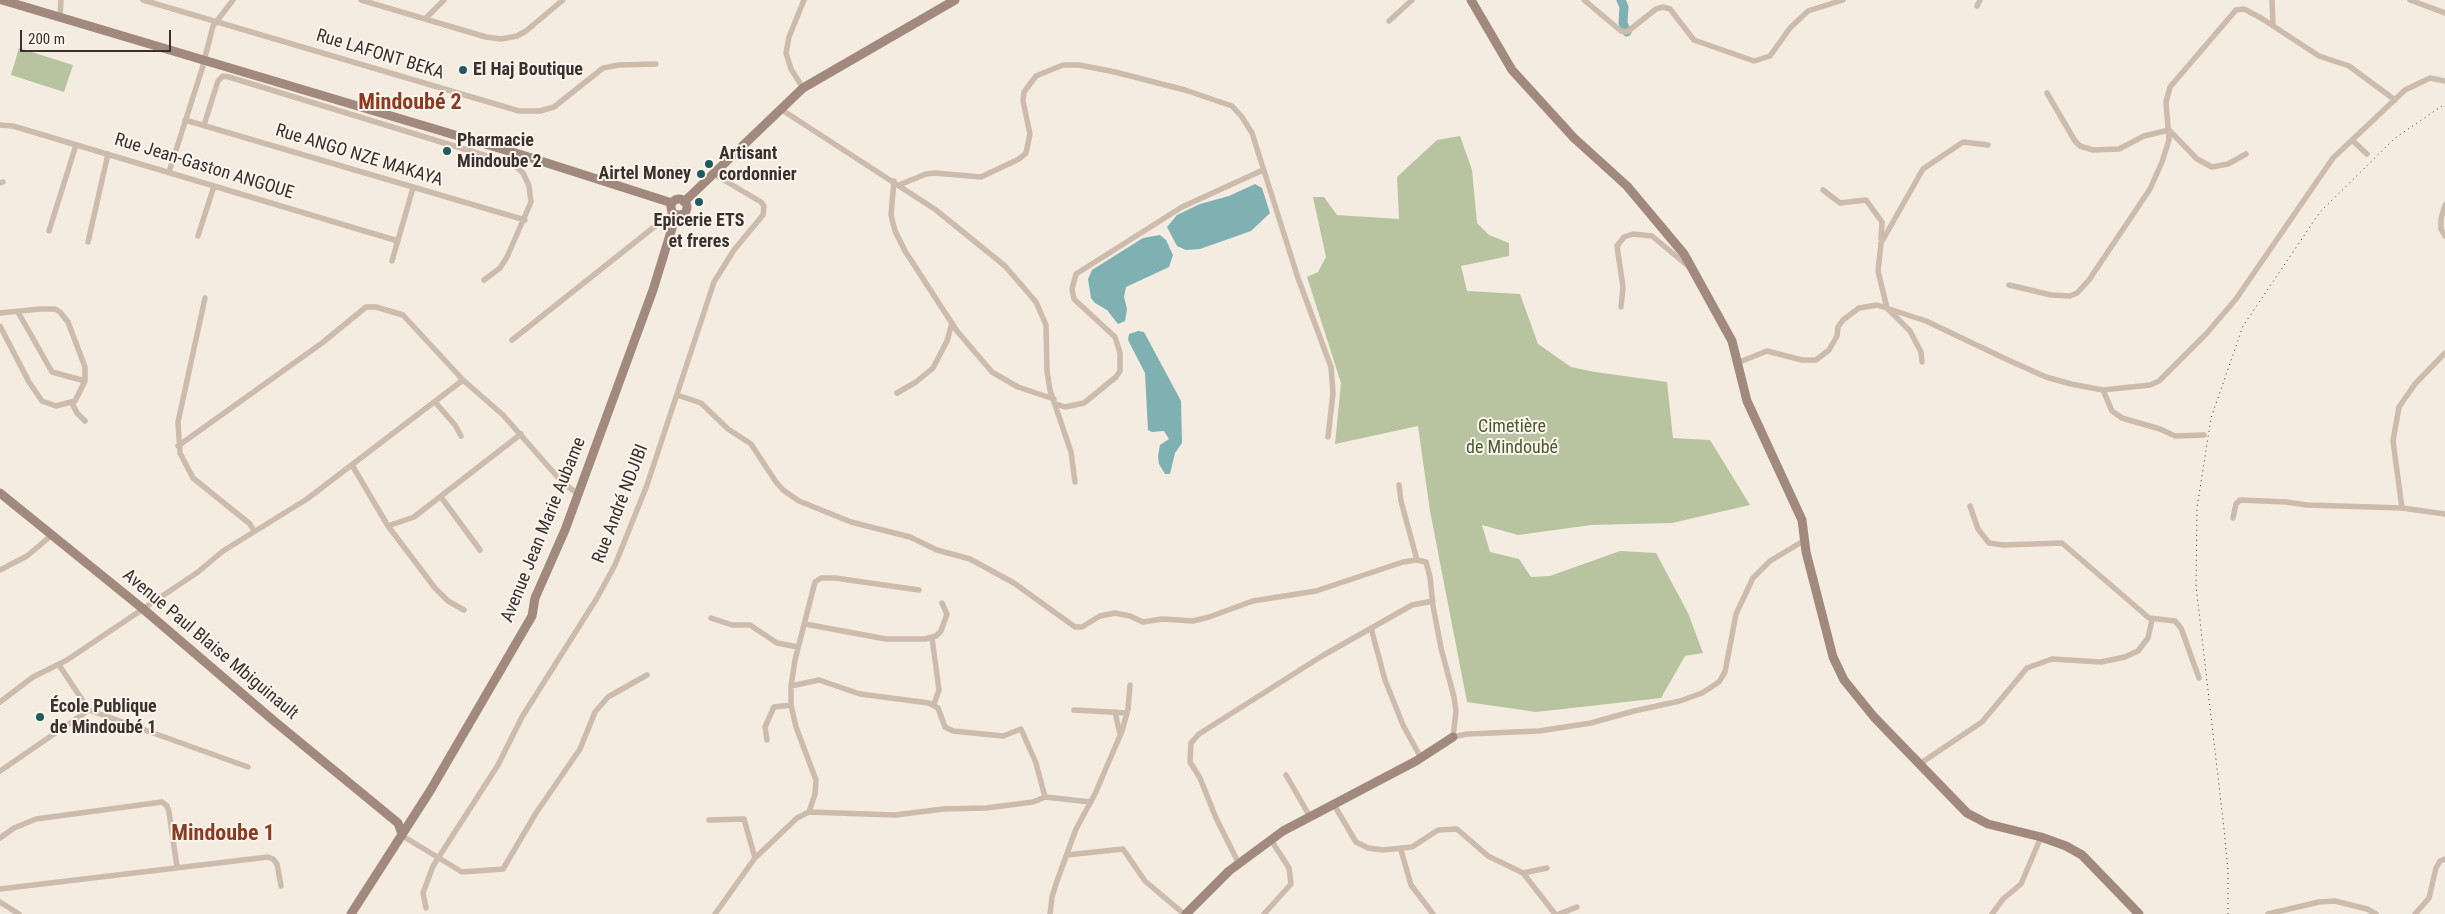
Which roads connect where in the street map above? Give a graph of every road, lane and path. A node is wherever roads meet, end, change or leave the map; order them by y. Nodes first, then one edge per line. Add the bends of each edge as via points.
1 (2, 0) edge
2 (61, 0) edge
3 (143, 0) edge
4 (233, 0) edge
5 (361, 0) edge
6 (444, 0) edge
7 (562, 0) edge
8 (804, 0) edge
9 (955, 0) edge
10 (1412, 0) edge
11 (1471, 0) edge
12 (1584, 0) edge
13 (1843, 0) edge
14 (2272, 0) edge
15 (2410, 0) edge
16 (378, 2) edge
17 (2445, 13) edge
18 (60, 17) junction
19 (425, 19) junction
20 (216, 21) junction
21 (1389, 22) dead end
22 (2272, 25) junction
23 (204, 60) junction
24 (656, 64) dead end
25 (2444, 82) edge
26 (803, 88) junction
27 (2047, 93) dead end
28 (2395, 100) junction
29 (782, 110) junction
30 (186, 120) junction
31 (0, 125) edge
32 (204, 125) junction
33 (2169, 130) junction
34 (2353, 142) junction
35 (76, 145) junction
36 (1988, 145) dead end
37 (108, 154) junction
38 (2246, 154) dead end
39 (2367, 154) dead end
40 (1262, 170) junction
41 (169, 172) junction
42 (712, 173) junction
43 (897, 183) junction
44 (214, 186) junction
45 (413, 188) junction
46 (1823, 190) dead end
47 (684, 202) junction
48 (2445, 205) edge
49 (672, 207) junction
50 (525, 220) junction
51 (49, 231) dead end
52 (198, 236) dead end
53 (2445, 236) edge
54 (398, 241) junction
55 (88, 242) dead end
56 (1881, 243) junction
57 (392, 261) dead end
58 (1694, 271) junction
59 (484, 280) dead end
60 (2009, 285) dead end
61 (204, 298) dead end
62 (1621, 307) dead end
63 (1886, 308) junction
64 (18, 312) junction
65 (0, 313) edge
66 (952, 323) junction
67 (0, 326) edge
68 (512, 340) dead end
69 (2445, 353) edge
70 (1922, 362) dead end
71 (1737, 363) junction
72 (463, 380) junction
73 (85, 381) junction
74 (2103, 390) junction
75 (897, 393) dead end
76 (677, 395) junction
77 (1055, 402) junction
78 (72, 403) junction
79 (436, 403) junction
80 (85, 421) dead end
81 (521, 434) junction
82 (2204, 435) dead end
83 (461, 436) dead end
84 (1328, 437) dead end
85 (178, 446) junction
86 (352, 465) junction
87 (1075, 482) dead end
88 (1399, 485) dead end
89 (0, 493) edge
90 (578, 494) junction
91 (441, 497) junction
92 (1970, 506) dead end
93 (2402, 508) junction
94 (2445, 514) edge
95 (2233, 518) dead end
96 (388, 526) junction
97 (254, 531) junction
98 (52, 536) junction
99 (1805, 540) junction
100 (480, 550) dead end
101 (1417, 560) junction
102 (0, 570) edge
103 (918, 590) dead end
104 (1432, 601) junction
105 (942, 602) dead end
106 (142, 608) junction
107 (464, 610) dead end
108 (710, 618) dead end
109 (2152, 620) junction
110 (805, 624) junction
111 (1371, 628) junction
112 (932, 638) junction
113 (798, 647) junction
114 (59, 665) junction
115 (647, 674) dead end
116 (2199, 678) dead end
117 (1130, 685) dead end
118 (791, 686) junction
119 (0, 702) edge
120 (934, 704) junction
121 (791, 705) junction
122 (89, 710) junction
123 (1074, 710) dead end
124 (1115, 712) junction
125 (1127, 713) junction
126 (1120, 734) junction
127 (1453, 737) junction
128 (767, 740) dead end
129 (1421, 758) junction
130 (1918, 765) junction
131 (248, 767) dead end
132 (0, 771) edge
133 (1286, 775) dead end
134 (1045, 798) junction
135 (1091, 802) junction
136 (1333, 803) junction
137 (809, 812) junction
138 (1309, 815) junction
139 (709, 820) dead end
140 (411, 821) junction
141 (398, 823) junction
142 (402, 835) junction
143 (2041, 836) junction
144 (0, 838) edge
145 (1271, 840) junction
146 (1401, 850) junction
147 (1067, 855) junction
148 (755, 858) junction
149 (2445, 859) edge
150 (439, 860) junction
151 (1239, 864) junction
152 (177, 868) junction
153 (1547, 868) dead end
154 (1523, 873) junction
155 (281, 886) dead end
156 (0, 889) edge
157 (0, 902) edge
158 (1577, 907) dead end
159 (426, 908) dead end
160 (19, 914) edge
161 (351, 914) edge
162 (715, 914) edge
163 (1049, 914) edge
164 (1185, 914) edge
165 (1264, 914) edge
166 (1433, 914) edge
167 (1557, 914) edge
168 (1992, 914) edge
169 (2139, 914) edge
170 (2268, 914) edge
171 (2376, 914) edge
172 (2415, 914) edge

1 - 18 street
2 - 18 street
3 - 20 street, Rue LAFONT BEKA
4 - 20 street
5 - 16 street
6 - 19 street
7 - 19 street via 526,31 509,38 486,37
8 - 26 street via 786,53
9 - 26 street
10 - 21 street
11 - 58 street via 1512,70 1574,138 1627,186 1679,246
12 - 13 street via 1621,31 1627,32 1656,9 1670,9 1694,40 1754,61 1770,56 1790,28 1808,11
14 - 22 street
15 - 17 street
16 - 19 street
18 - 23 street
20 - 23 street
20 - 24 street, Rue LAFONT BEKA via 497,106 529,112 554,107 603,68
22 - 28 street via 2319,56 2349,66
22 - 33 street via 2244,9 2233,13 2170,87 2166,102
23 - 30 street
23 - 49 street
25 - 28 street via 2430,78 2416,83
26 - 29 street
27 - 33 street via 2075,141 2093,150 2119,149 2144,136
28 - 34 street
29 - 42 street
29 - 43 street
30 - 32 street, Rue ANGO NZE MAKAYA
30 - 41 street
31 - 35 street, Rue Jean-Gaston ANGOUE
32 - 45 street, Rue ANGO NZE MAKAYA
32 - 50 street via 220,78 230,77 513,164 523,173 531,194
33 - 38 street via 2197,159 2212,167 2228,164
33 - 60 street via 2167,150 2150,189 2077,293 2051,295
34 - 39 street
34 - 74 street via 2333,158 2236,299 2166,376 2150,385
35 - 37 street, Rue Jean-Gaston ANGOUE
35 - 51 street
36 - 56 street via 1964,142 1923,169
37 - 41 street, Rue Jean-Gaston ANGOUE
37 - 55 street
40 - 43 street via 1252,133 1232,106 1115,72 1071,65 1042,73 1029,82 1023,101 1029,143 1026,153 1019,158 981,177 935,173
40 - 77 street via 1182,207 1076,274 1072,289 1074,299 1115,337 1120,353 1120,371 1084,403 1065,407
40 - 84 street via 1331,368 1333,393
41 - 44 street, Rue Jean-Gaston ANGOUE
42 - 47 street
42 - 76 street, Rue André NDJIBI via 761,202 765,211 714,282
43 - 66 street via 891,215 895,231
43 - 77 street via 1006,266 1036,302 1046,325 1047,370
44 - 52 street
44 - 54 street, Rue Jean-Gaston ANGOUE
45 - 50 street, Rue ANGO NZE MAKAYA
45 - 54 street
46 - 56 street via 1840,203 1863,200 1869,203 1882,222
47 - 49 street via 679,200
47 - 49 street, Avenue Jean Marie Aubame via 686,211
48 - 53 street via 2441,219
49 - 68 street
49 - 90 street, Avenue Jean Marie Aubame via 673,225 653,290
50 - 59 street via 503,264
54 - 57 street
56 - 63 street via 1878,271
58 - 62 street via 1652,236 1633,234 1624,237 1616,246 1623,287
58 - 71 street via 1732,341
61 - 85 street via 178,422
63 - 70 street via 1910,331 1921,352
63 - 71 street via 1871,305 1853,311 1838,327 1829,350 1816,360 1802,360 1767,351
63 - 74 street via 1926,321 2046,377
64 - 65 street
64 - 73 street via 52,372
64 - 73 street via 51,309 60,312 68,322 83,358
66 - 75 street via 933,368
66 - 77 street via 992,372
67 - 78 street via 42,401 56,406
69 - 93 street via 2415,384 2399,408 2393,441
71 - 99 street via 1744,393 1802,520
72 - 79 street
72 - 81 street
72 - 85 street via 403,315 384,308 366,307 322,343
73 - 78 street
74 - 82 street via 2112,411 2122,418 2175,436
76 - 101 street via 701,403 751,444 776,482 799,501 851,522 910,537 937,550 970,559 1014,583 1078,628 1100,616 1115,613 1143,622 1162,619 1193,621 1253,601 1316,591
76 - 150 street, Rue André NDJIBI via 634,523 615,565 522,716 498,765
77 - 87 street
78 - 80 street
79 - 83 street
79 - 86 street
81 - 90 street via 562,482
81 - 91 street
85 - 97 street via 193,478 250,524
86 - 96 street
86 - 97 street via 307,499
88 - 101 street
89 - 98 street, Avenue Paul Blaise Mbiguinault
90 - 140 street, Avenue Jean Marie Aubame via 547,576 535,598 532,616
91 - 96 street via 409,520
91 - 100 street
92 - 109 street via 1978,529 1989,543 2062,543
93 - 94 street
93 - 95 street via 2240,500
96 - 107 street via 441,595
97 - 106 street
98 - 102 street via 27,556
98 - 106 street, Avenue Paul Blaise Mbiguinault
99 - 127 street via 1770,561 1753,578 1736,614 1725,672 1719,682 1702,693 1591,723 1539,731
99 - 130 street via 1837,669 1863,704
101 - 104 street via 1426,562 1428,566
103 - 110 street via 820,578 815,582
104 - 111 street via 1412,605
104 - 127 street via 1454,698
105 - 112 street via 947,614 940,631
106 - 114 street
106 - 141 street, Avenue Paul Blaise Mbiguinault
108 - 113 street via 732,625 750,625 776,643
109 - 116 street via 2175,621 2182,628
109 - 130 street via 2148,638 2138,651 2125,658 2101,662 2052,659 2028,668 1982,722
110 - 112 street via 886,639
110 - 113 street
111 - 129 street via 1385,680 1403,725
111 - 151 street via 1199,734 1191,743 1190,762
112 - 120 street via 939,690
113 - 118 street
114 - 119 street via 33,677
114 - 122 street
115 - 150 street via 608,697 595,712 580,749 503,869 466,873
117 - 125 street
118 - 120 street via 823,681 860,694
118 - 121 street
120 - 134 street via 948,730 1003,736 1021,728 1036,763
121 - 128 street via 773,708 765,727
121 - 137 street via 804,752 816,780
122 - 131 street
122 - 132 street
123 - 124 street
124 - 125 street
124 - 126 street
125 - 126 street
126 - 135 street
127 - 129 street
129 - 136 street
130 - 143 street via 1976,819
133 - 138 street
134 - 135 street
134 - 137 street via 986,808 896,815
135 - 147 street via 1076,829
136 - 138 street
136 - 146 street via 1361,846
137 - 148 street via 797,818
138 - 145 street
139 - 148 street via 744,818
140 - 141 street
140 - 142 street, Avenue Jean Marie Aubame
141 - 142 street
142 - 150 street
142 - 161 street, Avenue Jean Marie Aubame
143 - 168 street via 2021,884 1997,905
143 - 169 street via 2082,856
144 - 152 street via 36,819 162,802 169,812
145 - 151 street
145 - 165 street via 1290,868 1291,884
146 - 154 street via 1412,848 1438,830 1456,829 1488,856
146 - 166 street via 1411,885
147 - 163 street
147 - 164 street via 1123,849 1145,881
148 - 162 street
149 - 172 street via 2436,868 2429,898
150 - 159 street, Rue André NDJIBI via 424,886
151 - 164 street
152 - 155 street via 268,857 277,864
152 - 156 street
153 - 154 street
154 - 167 street
157 - 160 street
158 - 167 street
170 - 171 street via 2335,901

